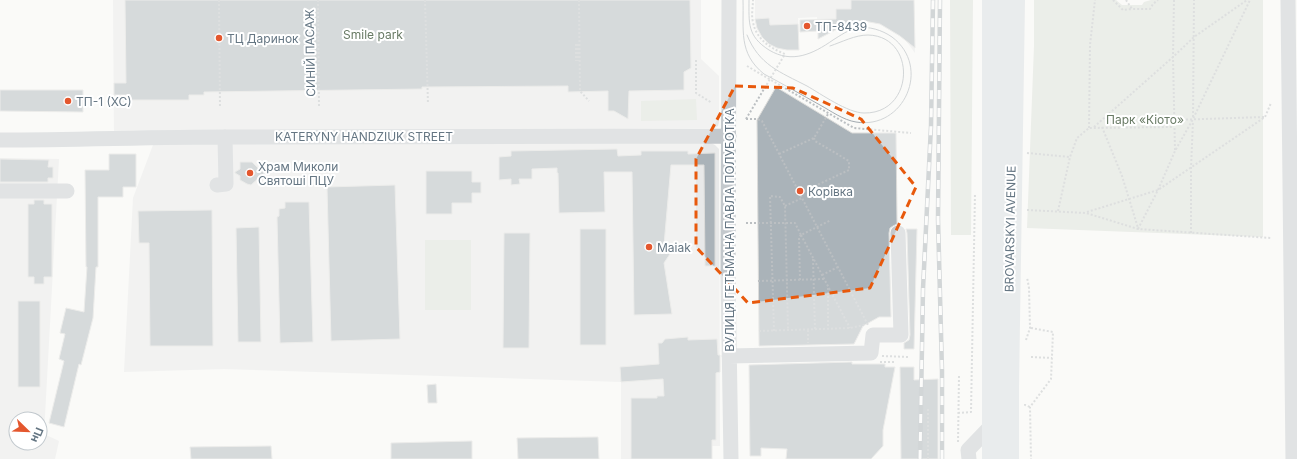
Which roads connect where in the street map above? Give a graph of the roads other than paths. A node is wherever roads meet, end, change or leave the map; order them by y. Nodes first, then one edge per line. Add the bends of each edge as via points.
1 (729, 0) edge
2 (993, 0) edge
3 (1014, 0) edge
4 (1288, 0) edge
5 (729, 136) junction
6 (225, 137) junction
7 (0, 140) edge
8 (217, 185) dead end
9 (0, 191) edge
10 (67, 191) dead end
11 (898, 233) dead end
12 (1294, 250) edge
13 (730, 356) junction
14 (992, 425) junction
15 (731, 459) edge
16 (968, 459) edge
17 (992, 459) edge
18 (1008, 459) edge
19 (1293, 459) edge

1 - 5 street, ВУЛИЦЯ ГЕТЬМАНА ПАВЛА ПОЛУБОТКА
2 - 14 highway, BROVARSKYI AVENUE
3 - 18 highway, BROVARSKYI AVENUE
4 - 12 street
5 - 6 street, KATERYNY HANDZIUK STREET
5 - 13 street, ВУЛИЦЯ ГЕТЬМАНА ПАВЛА ПОЛУБОТКА
6 - 7 street, KATERYNY HANDZIUK STREET
6 - 8 street via 226,184
9 - 10 street
11 - 13 street via 901,335 872,335 872,353
12 - 19 street
13 - 15 street, ВУЛИЦЯ ГЕТЬМАНА ПАВЛА ПОЛУБОТКА
14 - 16 street via 968,450
14 - 17 highway, BROVARSKYI AVENUE

